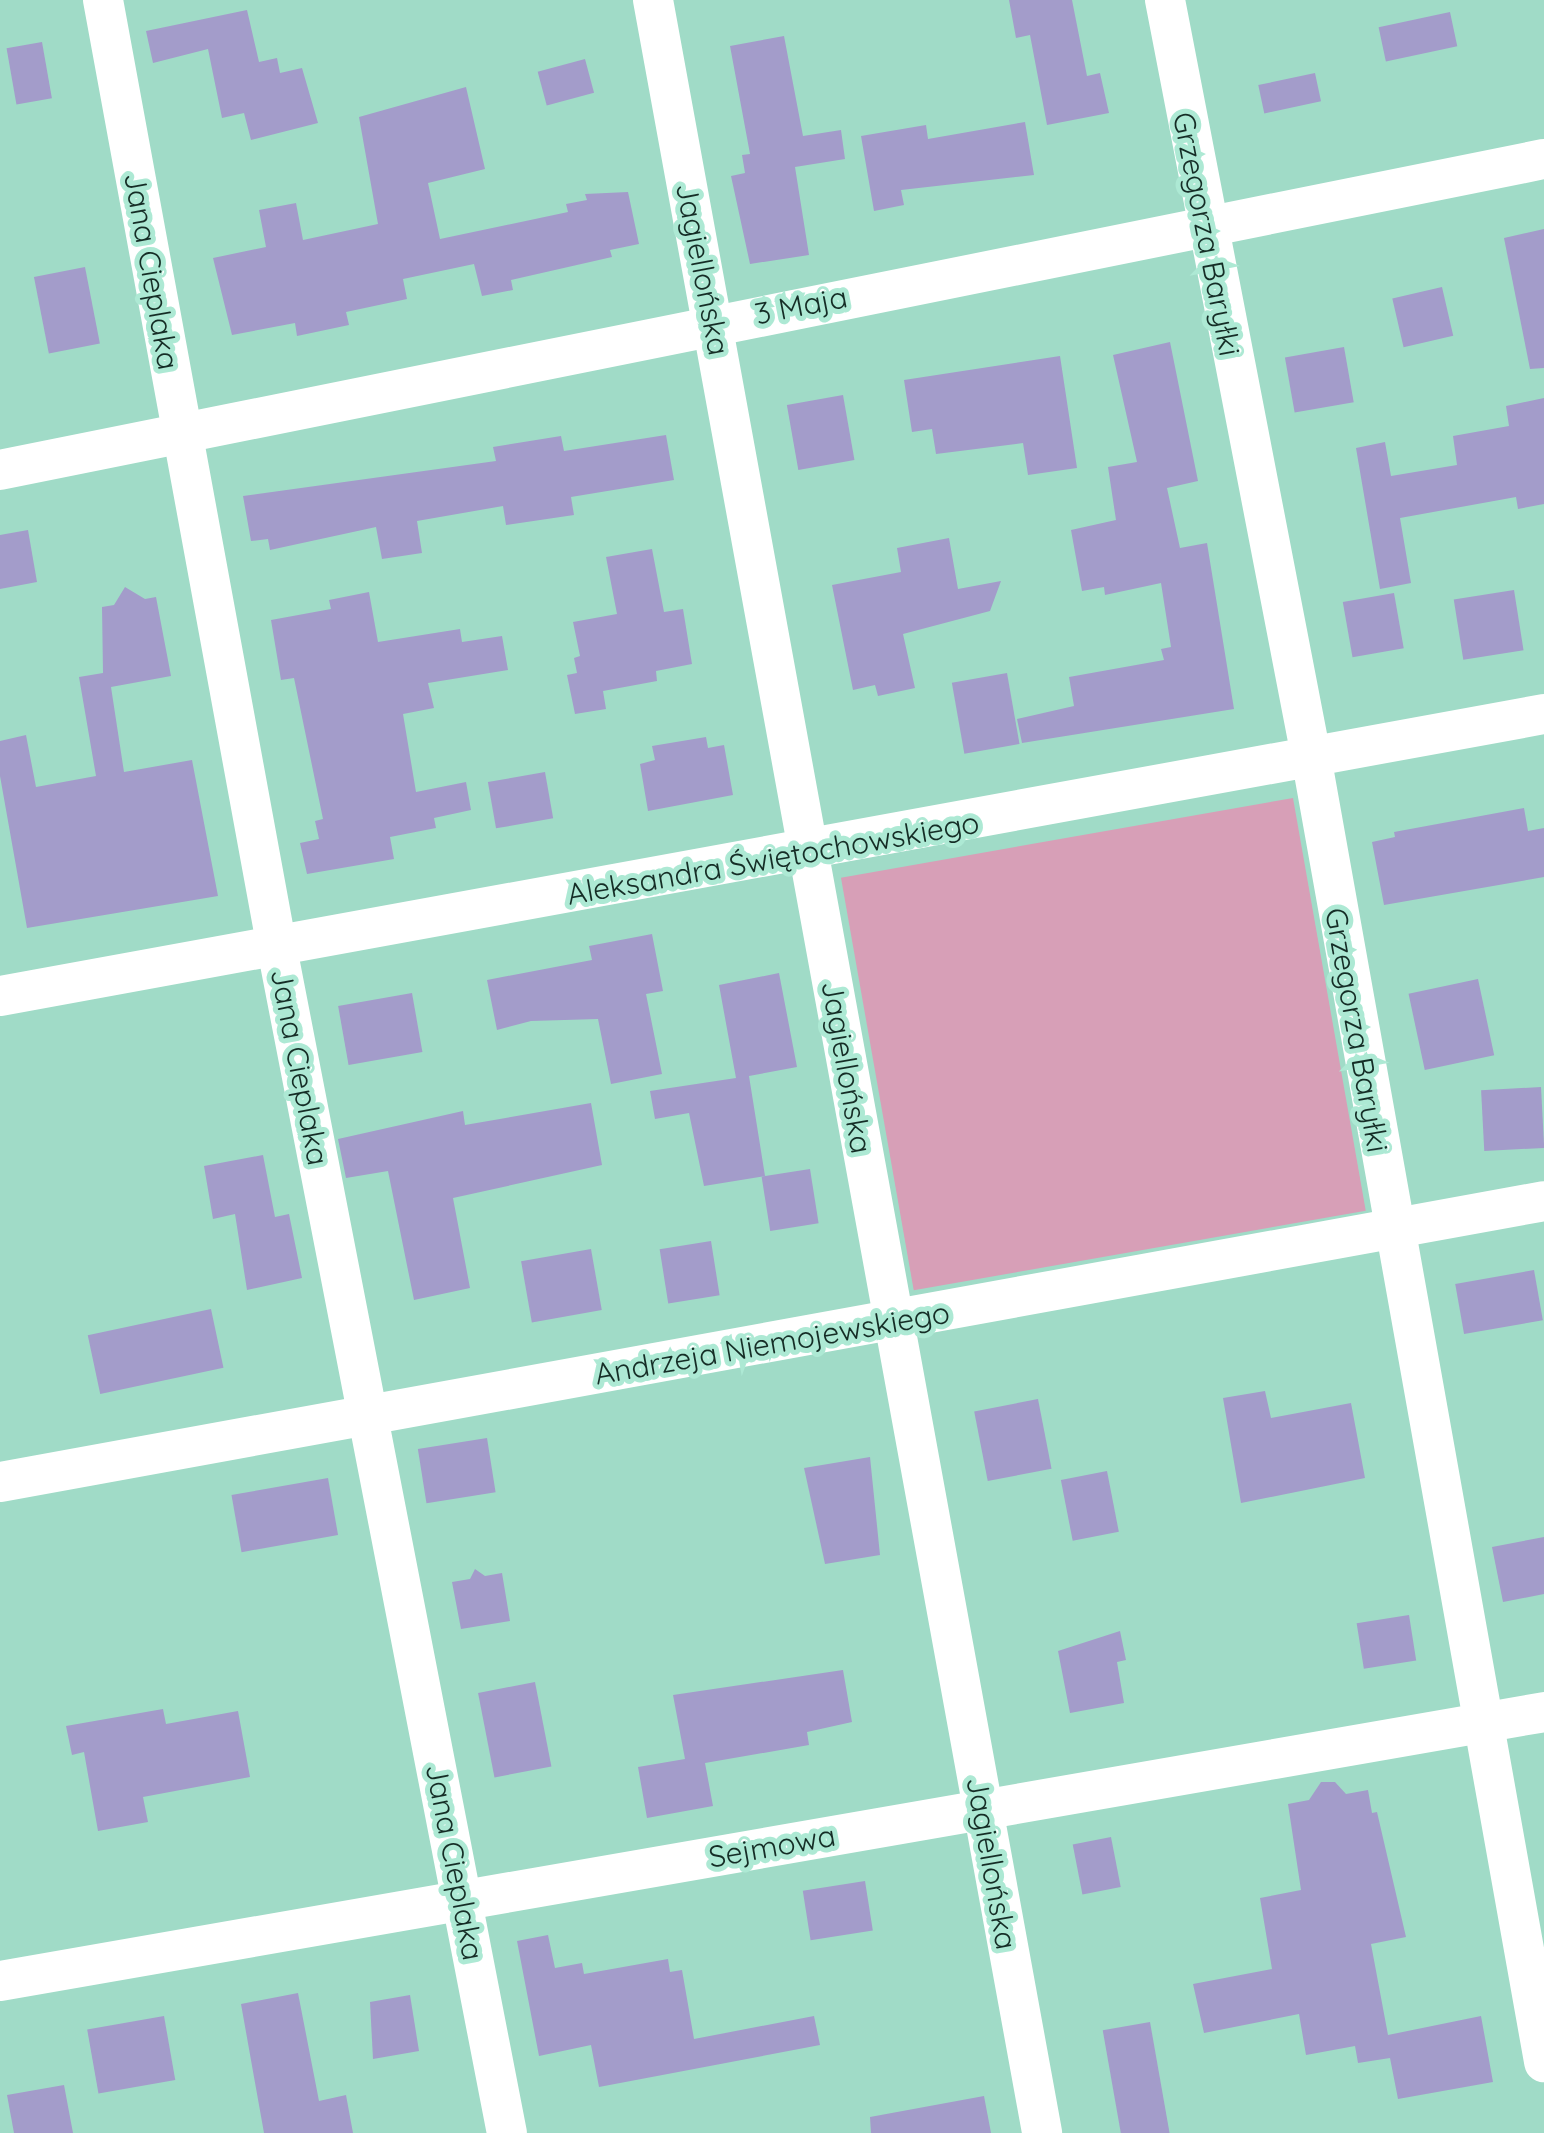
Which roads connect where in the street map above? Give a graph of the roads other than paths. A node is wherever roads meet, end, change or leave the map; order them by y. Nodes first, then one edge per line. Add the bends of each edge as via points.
1 (103, 0) edge
2 (652, 0) edge
3 (1165, 0) edge
4 (1544, 159) edge
5 (1204, 225) junction
6 (713, 323) junction
7 (182, 436) junction
8 (0, 470) edge
9 (1544, 714) edge
10 (1310, 756) junction
11 (810, 852) junction
12 (277, 948) junction
13 (0, 996) edge
14 (1544, 1201) edge
15 (1391, 1227) junction
16 (892, 1324) junction
17 (368, 1412) junction
18 (0, 1482) edge
19 (1544, 1712) edge
20 (1481, 1724) junction
21 (982, 1810) junction
22 (463, 1898) junction
23 (0, 1981) edge
24 (1544, 2062) edge
25 (507, 2133) edge
26 (1042, 2133) edge

1 - 7 street, Jana Cieplaka
2 - 6 street, Jagiellońska
3 - 5 street, Grzegorza Baryłki
4 - 5 street, 3 Maja
5 - 6 street, 3 Maja
5 - 10 street, Grzegorza Baryłki
6 - 7 street, 3 Maja
6 - 11 street, Jagiellońska
7 - 8 street, 3 Maja
7 - 12 street, Jana Cieplaka
9 - 10 street, Aleksandra Świętochowskiego
10 - 11 street, Aleksandra Świętochowskiego
10 - 15 street, Grzegorza Baryłki
11 - 12 street, Aleksandra Świętochowskiego
11 - 16 street, Jagiellońska
12 - 13 street, Aleksandra Świętochowskiego
12 - 17 street, Jana Cieplaka
14 - 15 street, Andrzeja Niemojewskiego
15 - 16 street, Andrzeja Niemojewskiego
15 - 20 street, Grzegorza Baryłki
16 - 17 street, Andrzeja Niemojewskiego
16 - 21 street, Jagiellońska
17 - 18 street, Andrzeja Niemojewskiego
17 - 22 street, Jana Cieplaka
19 - 20 street, Sejmowa
20 - 21 street, Sejmowa
20 - 24 street, Grzegorza Baryłki
21 - 22 street, Sejmowa
21 - 26 street, Jagiellońska
22 - 23 street, Sejmowa
22 - 25 street, Jana Cieplaka

